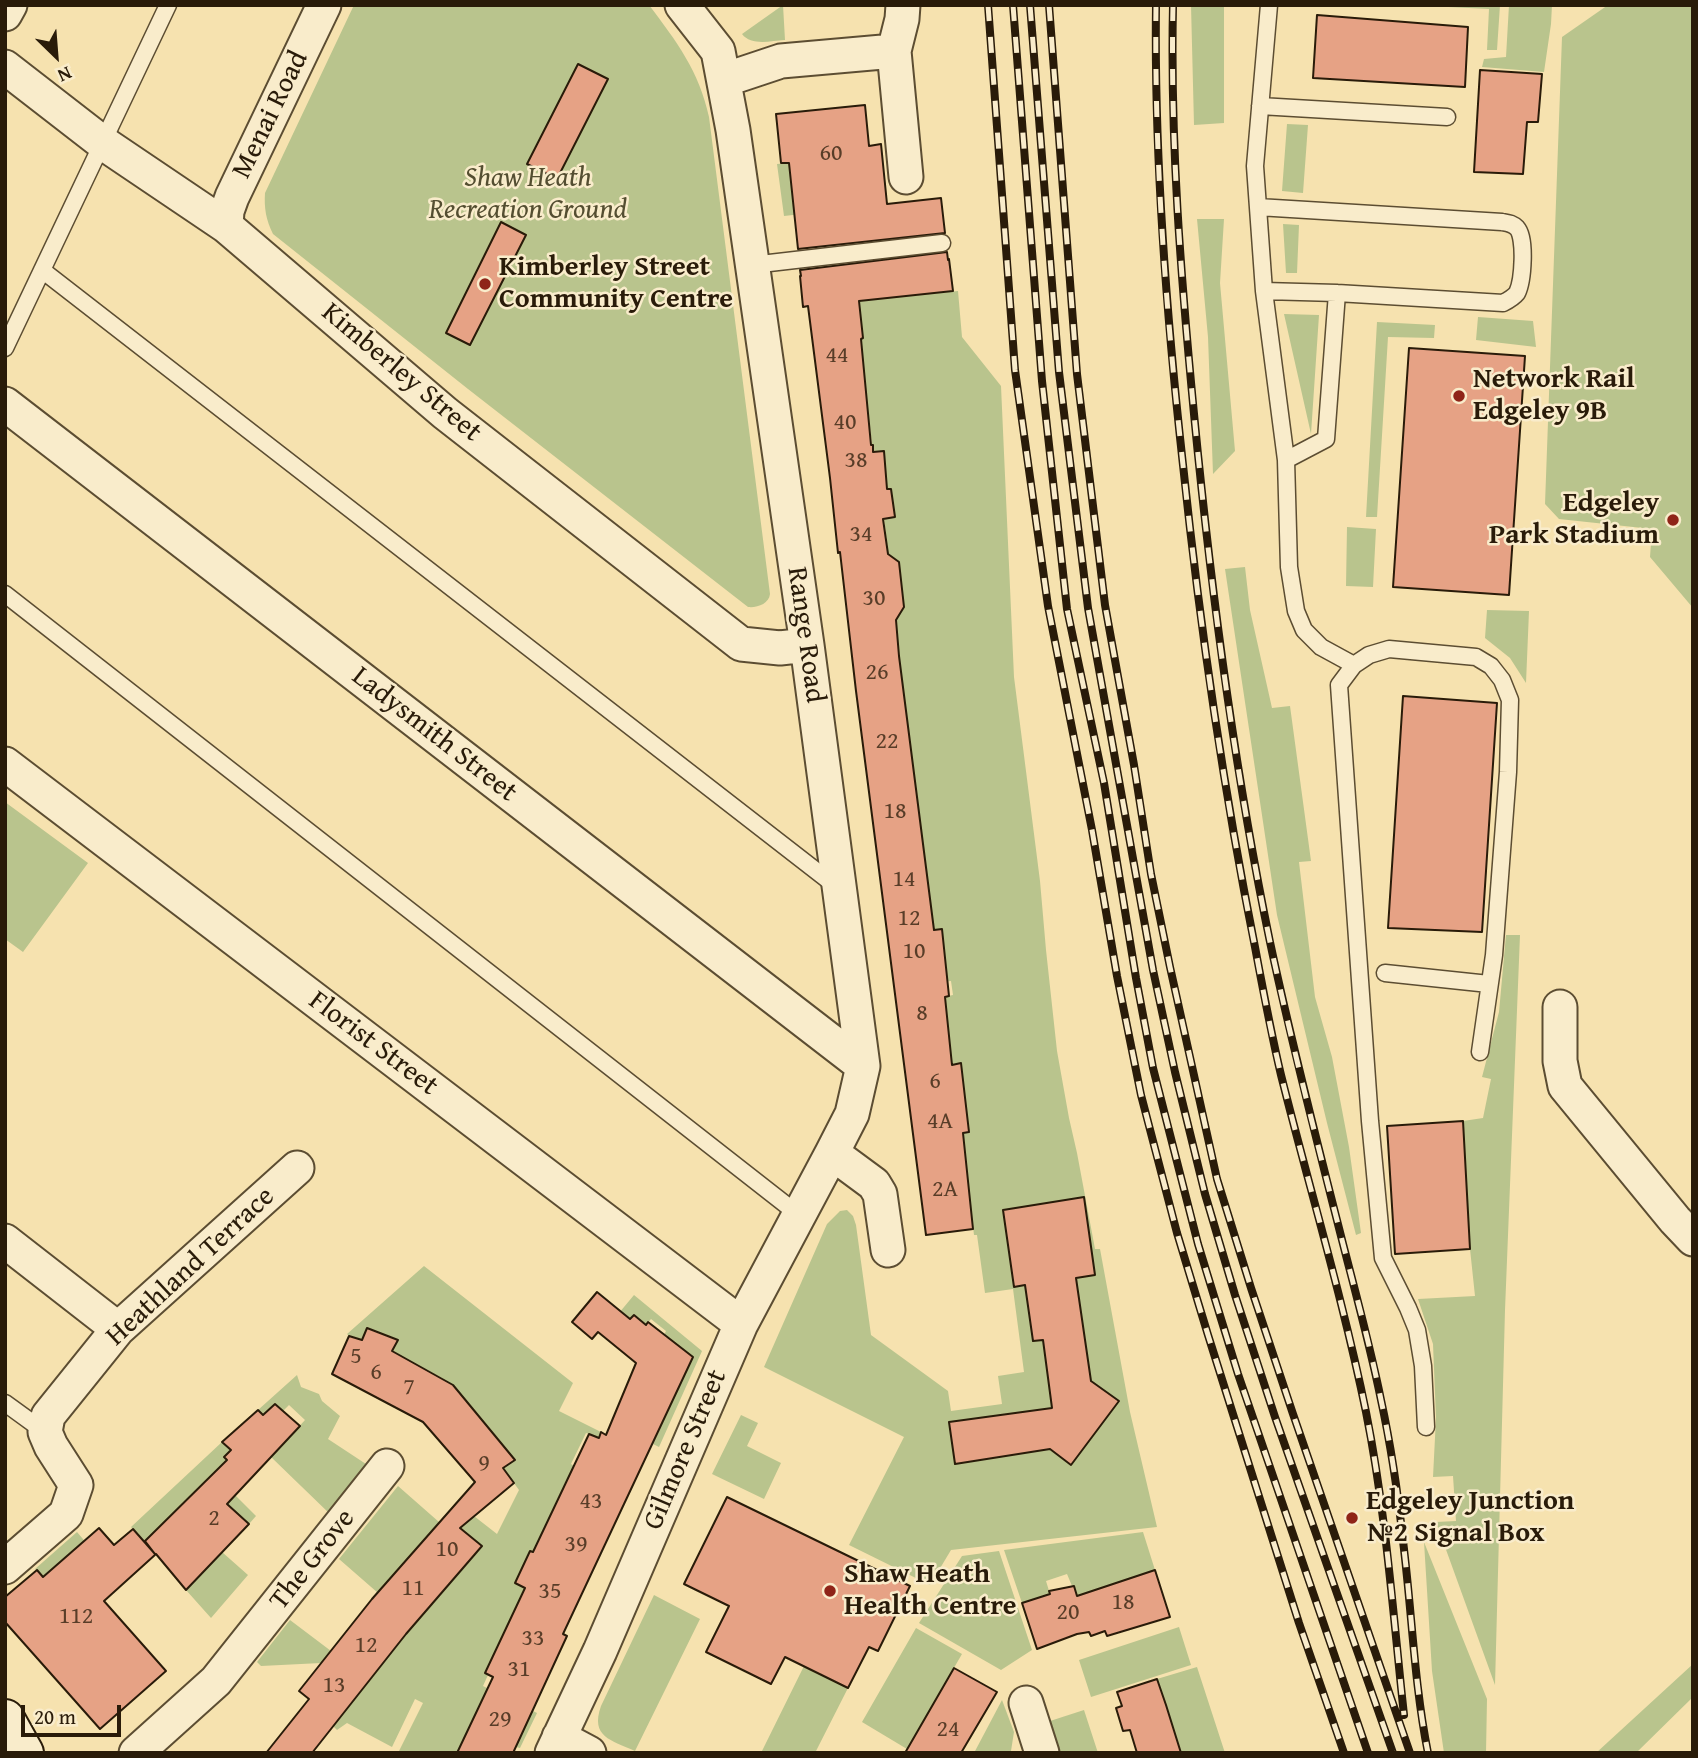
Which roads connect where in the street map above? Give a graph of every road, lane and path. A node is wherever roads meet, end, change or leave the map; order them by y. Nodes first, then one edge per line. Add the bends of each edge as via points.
1 (10, 5) edge
2 (168, 5) edge
3 (324, 5) edge
4 (682, 5) edge
5 (903, 5) edge
6 (1269, 5) edge
7 (5, 14) edge
8 (894, 51) junction
9 (5, 67) edge
10 (724, 80) junction
11 (1260, 106) junction
12 (1447, 117) dead end
13 (103, 143) junction
14 (906, 177) dead end
15 (1258, 207) junction
16 (226, 226) junction
17 (942, 243) dead end
18 (752, 265) junction
19 (42, 270) junction
20 (1264, 291) junction
21 (1337, 293) junction
22 (5, 348) edge
23 (5, 404) edge
24 (1286, 460) junction
25 (5, 594) edge
26 (807, 645) junction
27 (1354, 665) junction
28 (5, 764) edge
29 (839, 889) junction
30 (1385, 972) dead end
31 (1489, 984) junction
32 (1560, 1007) dead end
33 (1480, 1052) dead end
34 (863, 1066) junction
35 (832, 1153) junction
36 (297, 1168) dead end
37 (799, 1215) junction
38 (1693, 1239) edge
39 (5, 1241) edge
40 (888, 1250) dead end
41 (741, 1324) junction
42 (118, 1329) junction
43 (5, 1403) edge
44 (1426, 1427) dead end
45 (44, 1432) junction
46 (387, 1466) dead end
47 (5, 1567) edge
48 (1026, 1703) dead end
49 (556, 1745) edge
50 (136, 1753) edge
51 (589, 1753) edge
52 (1042, 1753) edge

1 - 7 street
2 - 13 lane
3 - 16 street, Menai Road via 232,197
4 - 10 street, Range Road via 718,51
5 - 8 street
6 - 11 lane
8 - 10 street via 781,61
8 - 14 street
9 - 13 street, Kimberley Street
10 - 18 street, Range Road
11 - 12 lane
11 - 15 lane via 1255,166
13 - 16 street, Kimberley Street
13 - 19 lane
15 - 20 lane
15 - 21 lane via 1511,223 1523,242 1518,291 1503,303
16 - 26 street, Kimberley Street via 445,413 741,644
17 - 18 lane
18 - 26 street, Range Road
19 - 22 lane
19 - 29 lane
20 - 21 lane
20 - 24 lane
21 - 24 lane via 1326,439
23 - 34 street, Ladysmith Street
24 - 27 lane via 1289,567 1296,611 1304,630 1321,647
25 - 37 lane
26 - 29 street, Range Road
27 - 31 lane via 1389,649 1476,657 1502,680 1510,700 1508,772
27 - 44 lane via 1339,685 1370,1121 1383,1258 1417,1330
28 - 41 street, Florist Street
29 - 34 street, Range Road
30 - 31 lane
31 - 33 lane
32 - 38 street via 1565,1086
34 - 35 street, Range Road via 852,1114
35 - 37 street, Gilmore Street
35 - 40 street via 863,1174 880,1194
36 - 42 street, Heathland Terrace
37 - 41 street, Gilmore Street
39 - 42 street
41 - 49 street, Gilmore Street
42 - 45 street, Heathland Terrace via 48,1416
43 - 45 lane
45 - 47 street via 76,1485 66,1514
46 - 50 street, The Grove via 216,1681
48 - 52 street
49 - 51 street

